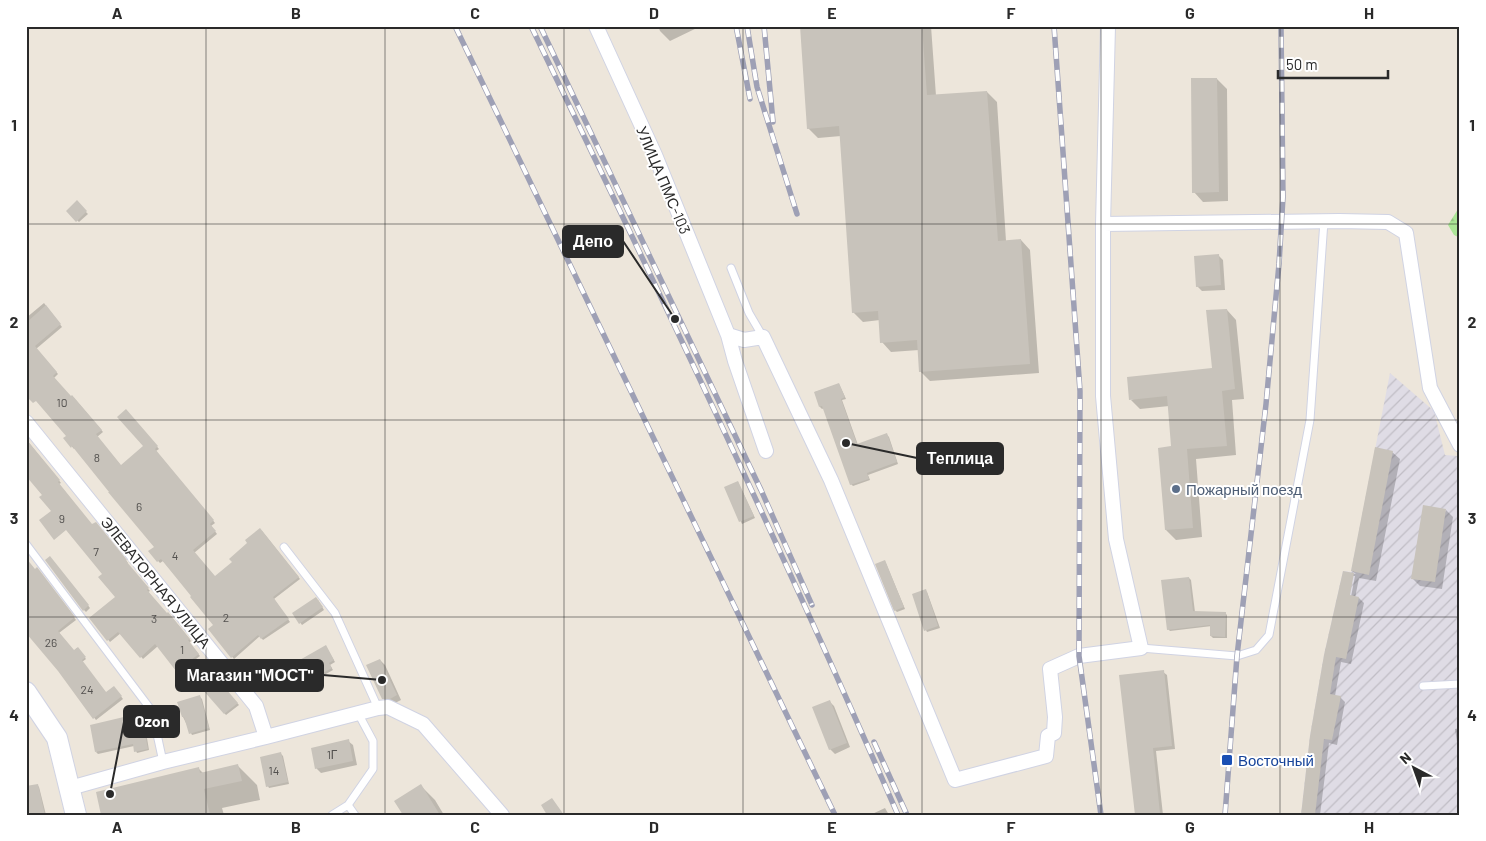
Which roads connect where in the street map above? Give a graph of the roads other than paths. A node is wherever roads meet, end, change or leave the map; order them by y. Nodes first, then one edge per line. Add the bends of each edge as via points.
1 (596, 26) edge
2 (1108, 26) edge
3 (1324, 221) junction
4 (1103, 224) junction
5 (731, 268) dead end
6 (728, 335) junction
7 (763, 337) junction
8 (26, 422) edge
9 (1460, 445) edge
10 (766, 451) dead end
11 (26, 544) edge
12 (284, 547) dead end
13 (1141, 648) junction
14 (1460, 684) edge
15 (1423, 686) dead end
16 (26, 692) edge
17 (378, 708) junction
18 (358, 713) junction
19 (266, 737) junction
20 (163, 762) junction
21 (70, 788) junction
22 (348, 805) junction
23 (76, 815) edge
24 (332, 815) edge
25 (355, 815) edge
26 (502, 815) edge

1 - 6 street, УЛИЦА ПМС-103 via 655,155
2 - 4 street
3 - 4 street
3 - 9 street via 1388,222 1406,232 1430,388
3 - 13 lane via 1310,420 1269,635 1256,650 1237,656
4 - 13 street via 1103,396 1116,539
5 - 7 lane
6 - 7 street via 744,340
6 - 10 street, УЛИЦА ПМС-103
7 - 13 street via 831,480 955,780 1046,756 1048,736 1054,733 1055,717 1050,669 1079,656
8 - 19 street, ЭЛЕВАТОРНАЯ УЛИЦА via 256,706
11 - 20 lane via 152,711
12 - 17 lane via 335,613
14 - 15 lane
16 - 21 main road via 56,738
17 - 18 street
17 - 26 street via 388,707 423,724
18 - 19 street
18 - 22 lane via 373,742 373,770
19 - 20 street
20 - 21 street
21 - 23 main road
22 - 24 lane
22 - 25 lane

